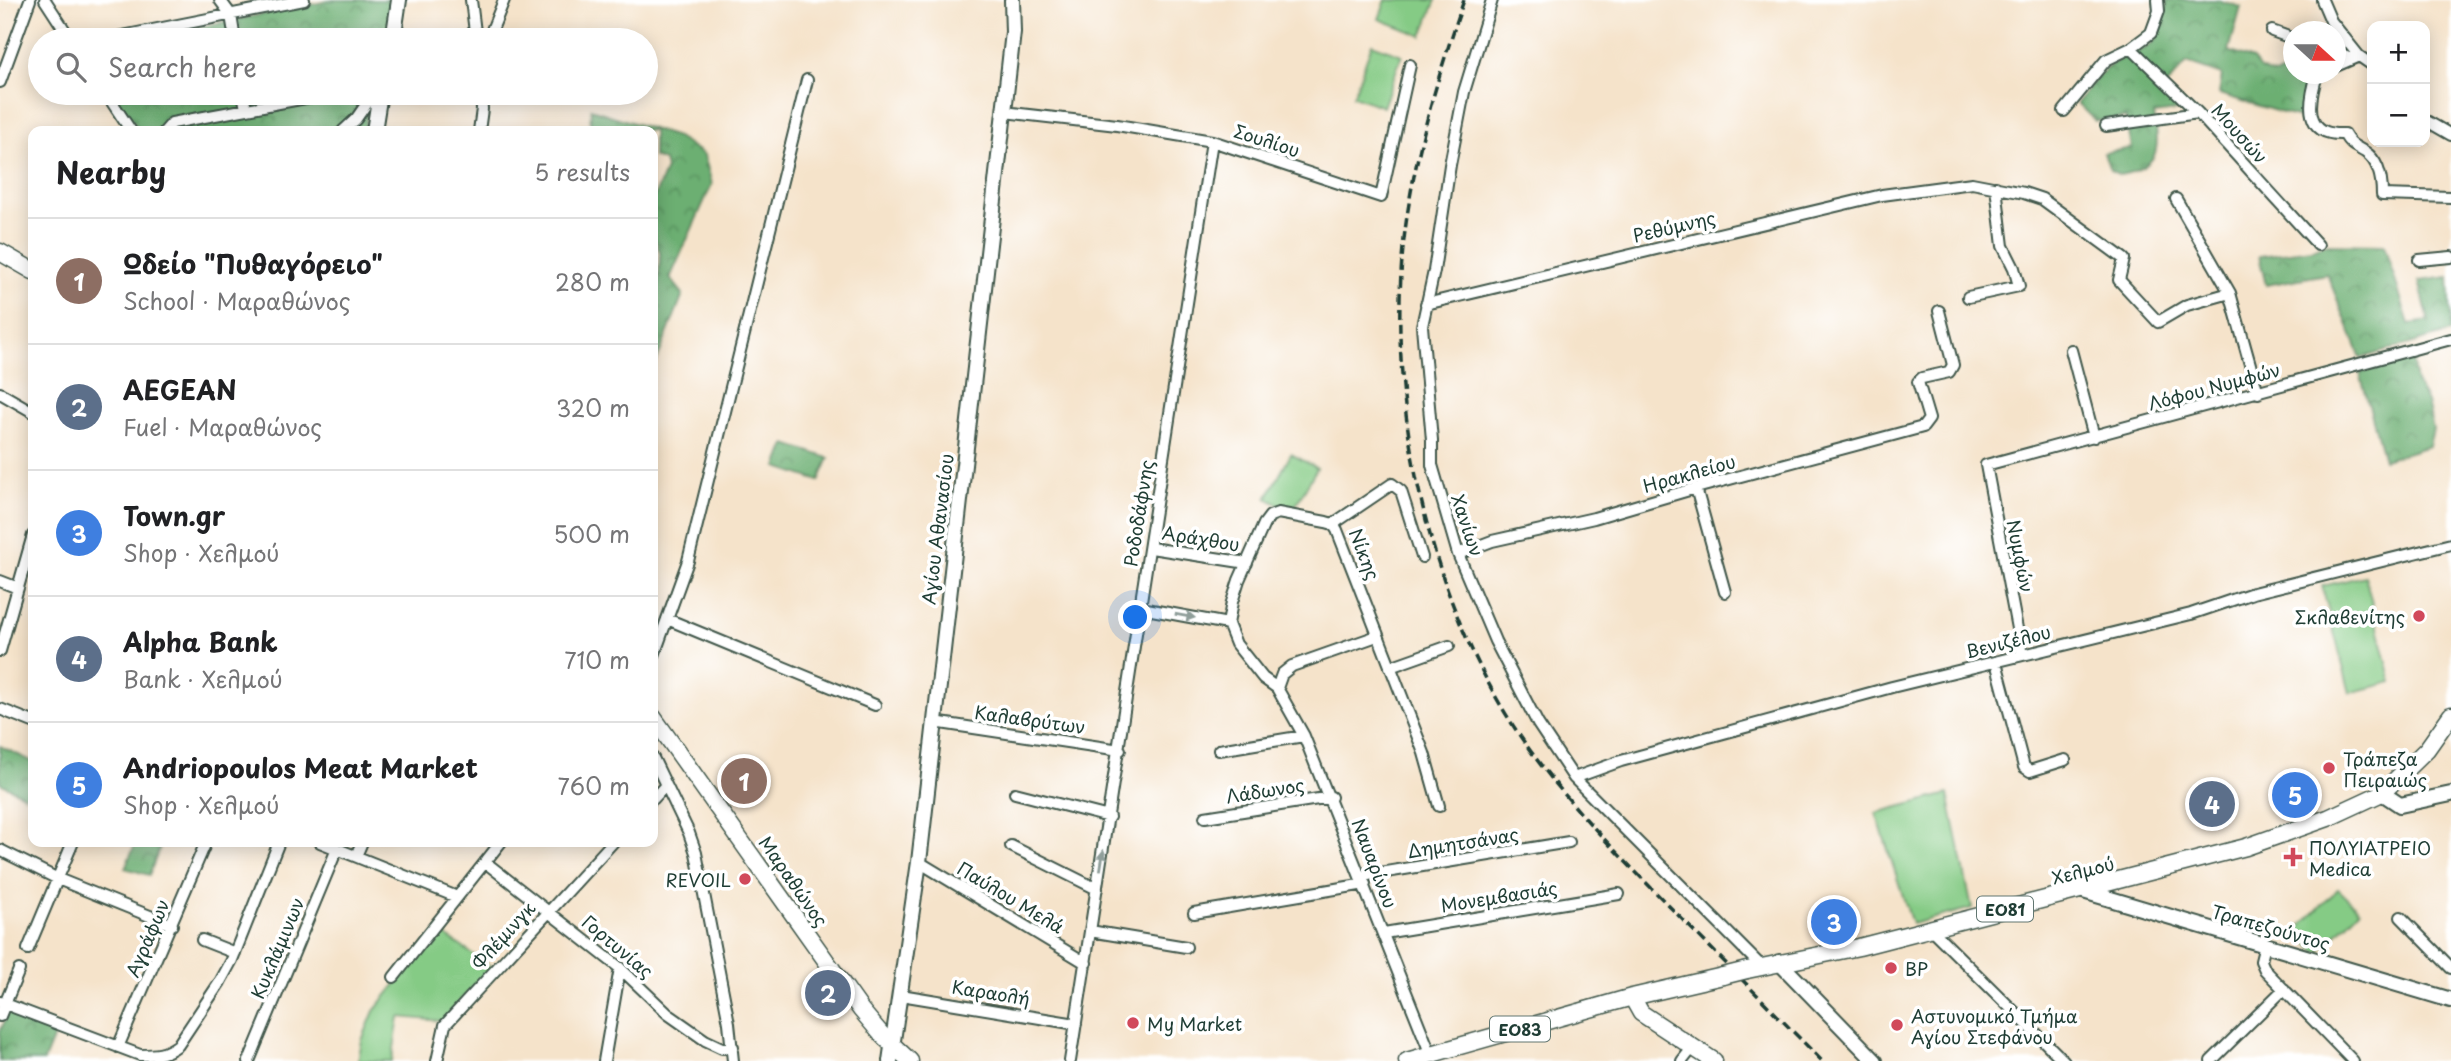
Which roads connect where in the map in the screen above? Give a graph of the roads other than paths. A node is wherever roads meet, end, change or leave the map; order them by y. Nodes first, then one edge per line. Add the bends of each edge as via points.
1 (30, 0) edge
2 (45, 0) edge
3 (220, 0) edge
4 (304, 0) edge
5 (399, 0) edge
6 (471, 0) edge
7 (504, 0) edge
8 (1012, 0) edge
9 (1492, 0) edge
10 (2158, 0) edge
11 (2322, 0) edge
12 (232, 15) junction
13 (63, 28) edge
14 (164, 28) edge
15 (234, 28) edge
16 (395, 28) edge
17 (474, 28) edge
18 (493, 28) edge
19 (2272, 31) dead end
20 (2283, 35) edge
21 (2131, 48) junction
22 (2346, 55) edge
23 (2355, 57) junction
24 (2346, 61) edge
25 (2367, 63) edge
26 (1410, 65) dead end
27 (807, 80) dead end
28 (0, 82) edge
29 (2314, 84) edge
30 (114, 105) edge
31 (245, 105) edge
32 (268, 105) edge
33 (367, 105) edge
34 (376, 105) edge
35 (482, 105) edge
36 (246, 109) junction
37 (2063, 111) dead end
38 (1004, 112) junction
39 (2198, 113) junction
40 (2430, 123) edge
41 (128, 126) edge
42 (169, 126) edge
43 (348, 126) edge
44 (374, 126) edge
45 (480, 126) edge
46 (2106, 126) dead end
47 (2451, 135) edge
48 (1212, 141) junction
49 (1996, 187) junction
50 (2451, 197) edge
51 (2176, 199) dead end
52 (2318, 245) dead end
53 (0, 252) edge
54 (2451, 257) edge
55 (2419, 260) dead end
56 (28, 268) edge
57 (2230, 293) junction
58 (1968, 297) dead end
59 (1426, 304) junction
60 (1939, 311) dead end
61 (2451, 339) edge
62 (2071, 350) dead end
63 (0, 393) edge
64 (2258, 393) junction
65 (28, 409) edge
66 (2094, 437) junction
67 (1986, 464) joint
68 (1696, 488) junction
69 (1333, 524) junction
70 (2451, 544) edge
71 (1151, 548) junction
72 (28, 553) edge
73 (1458, 554) junction
74 (1422, 557) dead end
75 (1247, 563) junction
76 (22, 574) junction
77 (28, 577) edge
78 (0, 581) edge
79 (18, 588) junction
80 (1725, 592) dead end
81 (1141, 608) junction
82 (667, 619) junction
83 (1228, 624) junction
84 (1377, 636) junction
85 (658, 644) edge
86 (1449, 646) dead end
87 (0, 651) edge
88 (2022, 655) junction
89 (1996, 662) junction
90 (1390, 667) junction
91 (1277, 688) junction
92 (874, 705) dead end
93 (0, 709) edge
94 (2451, 715) edge
95 (28, 720) edge
96 (934, 722) junction
97 (658, 724) edge
98 (1304, 736) junction
99 (1120, 750) junction
100 (1219, 750) dead end
101 (2065, 760) dead end
102 (658, 768) edge
103 (1574, 778) junction
104 (666, 785) junction
105 (1016, 793) dead end
106 (2382, 793) junction
107 (658, 794) edge
108 (2451, 794) edge
109 (1331, 797) junction
110 (1439, 806) dead end
111 (1109, 817) junction
112 (1205, 817) dead end
113 (1569, 842) dead end
114 (1011, 846) dead end
115 (71, 847) edge
116 (204, 847) edge
117 (277, 847) edge
118 (332, 847) edge
119 (360, 847) edge
120 (497, 847) edge
121 (608, 847) edge
122 (337, 849) junction
123 (0, 850) edge
124 (356, 856) junction
125 (485, 862) junction
126 (919, 862) junction
127 (58, 879) junction
128 (1363, 880) junction
129 (1097, 889) junction
130 (2080, 890) junction
131 (1619, 894) dead end
132 (457, 897) junction
133 (548, 912) junction
134 (1194, 913) dead end
135 (2401, 917) dead end
136 (172, 925) junction
137 (1930, 928) junction
138 (1090, 932) junction
139 (1384, 933) junction
140 (202, 940) dead end
141 (2265, 945) junction
142 (1186, 947) dead end
143 (28, 949) dead end
144 (235, 953) junction
145 (1779, 962) junction
146 (1086, 963) junction
147 (620, 968) junction
148 (1754, 968) junction
149 (2451, 968) edge
150 (19, 970) dead end
151 (394, 977) dead end
152 (2284, 989) junction
153 (901, 995) junction
154 (1632, 997) junction
155 (2451, 1000) edge
156 (3, 1003) edge
157 (0, 1016) edge
158 (1076, 1024) junction
159 (118, 1047) junction
160 (733, 1047) junction
161 (1693, 1047) junction
162 (891, 1053) edge
163 (1431, 1055) junction
164 (249, 1061) edge
165 (437, 1061) edge
166 (604, 1061) edge
167 (733, 1061) edge
168 (910, 1061) edge
169 (1070, 1061) edge
170 (1407, 1061) edge
171 (1682, 1061) edge
172 (1714, 1061) edge
173 (1875, 1061) edge
174 (2064, 1061) edge
175 (2211, 1061) edge
176 (2353, 1061) edge

1 - 28 street
2 - 13 street
3 - 12 street
4 - 12 street
5 - 16 street
6 - 17 street
7 - 18 street
8 - 38 street, Αγίου Αθανασίου
9 - 59 street, Χανίων via 1464,92
10 - 21 street via 2151,33
11 - 23 street
12 - 14 street
12 - 15 street
19 - 20 street
21 - 37 street via 2106,60
21 - 39 street, Μουσών
22 - 23 street
23 - 24 street
23 - 25 street
26 - 48 street, Σουλίου via 1381,197
27 - 82 street via 688,561
29 - 50 street via 2311,112 2316,125 2329,135 2344,134 2353,147 2365,152 2382,180 2382,195
30 - 41 street
31 - 36 street
32 - 36 street
33 - 43 street
34 - 44 street
35 - 45 street
36 - 42 street
38 - 48 street, Σουλίου
38 - 96 street, Αγίου Αθανασίου
39 - 46 street
39 - 52 street, Μουσών
40 - 47 street
48 - 71 street, Ροδοδάφνης
49 - 57 street, Ρεθύμνης via 2042,199 2124,259 2119,279 2158,323 2187,305
49 - 58 street via 2003,246 2019,286
49 - 59 street, Ρεθύμνης via 1972,183 1882,195
51 - 57 street
53 - 56 main road
54 - 55 street
57 - 64 street
59 - 73 street, Χανίων via 1422,326 1432,465
60 - 68 street, Ηρακλείου via 1953,365 1949,372 1918,382 1929,419 1923,427
61 - 64 street, Λόφου Νυμφών
62 - 66 street
63 - 65 street
64 - 66 street, Λόφου Νυμφών
66 - 67 street, Λόφου Νυμφών
67 - 88 street, Νυμφών
68 - 73 street, Ηρακλείου
68 - 80 street
69 - 74 street via 1392,484 1401,491
69 - 75 street, Νίκης via 1278,513 1270,516
69 - 84 street, Νίκης
70 - 88 street, Βενιζέλου
71 - 75 street, Αράχθου
71 - 81 street, Ροδοδάφνης
72 - 76 street
73 - 103 street, Χανίων via 1521,694
75 - 83 street, Νίκης
76 - 77 street
76 - 79 street
78 - 79 street
79 - 87 street
81 -> 83 street
81 - 99 street, Ροδοδάφνης
82 - 85 street
82 - 92 street
83 - 91 street via 1236,643 1263,678
84 - 90 street, Νίκης
84 - 91 street via 1292,666 1282,674
86 - 90 street
88 - 89 street, Βενιζέλου
89 - 101 street via 2024,767 2030,771
89 - 103 street, Βενιζέλου via 1634,757
90 - 110 street, Νίκης
91 - 98 street, Ναυαρίνου
93 - 95 street
94 - 106 main road, Χελμού via 2427,749
96 - 99 street, Καλαβρύτων
96 - 126 street, Αγίου Αθανασίου
97 - 162 main road, Μαραθώνος
98 - 100 street
98 - 109 street, Ναυαρίνου
99 - 111 street, Ροδοδάφνης
102 - 104 street
103 - 148 street, Χανίων
104 - 107 street
104 - 160 street via 696,853
105 - 111 street
106 - 108 street via 2400,805
106 - 130 main road, Χελμού via 2246,847
109 - 112 street, Λάδωνος
109 - 128 street, Ναυαρίνου
129 -> 111 street, Ροδοδάφνης
113 - 128 street, Δημητσάνας
114 - 129 street
115 - 127 street
116 - 136 street, Αγράφων
117 - 144 street
118 - 122 street
119 - 124 street
120 - 125 street
121 - 133 street, Φλέμινγκ
122 - 124 street
122 - 164 street, Κυκλάμινων
123 - 127 street
124 - 132 street
125 - 132 street
125 - 133 street, Γορτυνίας
126 - 146 street, Παύλου Μελά
126 - 153 street, Αγίου Αθανασίου
127 - 136 street
127 - 143 street
128 - 134 street, Δημητσάνας
128 - 139 street, Ναυαρίνου
129 - 138 street, Ροδοδάφνης
130 - 137 main road, Χελμού / ΕΟ81
130 - 141 street, Τραπεζούντος
131 - 139 street, Μονεμβασιάς
132 - 151 street
133 - 147 street, Γορτυνίας
133 - 165 street, Φλέμινγκ via 445,1025
135 - 149 street
136 - 159 street, Αγράφων
137 - 145 main road, Χελμού / ΕΟ81
137 - 174 street
138 - 142 street
138 - 146 street, Ροδοδάφνης
139 - 163 street, Ναυαρίνου
140 - 144 street
141 - 152 street via 2261,961
141 - 155 street, Τραπεζούντος
144 - 159 street via 178,1045 158,1055 140,1055
145 - 148 main road, Χελμού / ΕΟ81
145 - 173 street
146 - 158 street, Ροδοδάφνης
147 - 160 street, Γορτυνίας via 705,1040 722,1048
147 - 166 street
148 - 154 main road, Χελμού / ΕΟ81, bridge
150 - 156 street
152 - 175 street
152 - 176 street
153 - 158 street, Καραολή
153 - 162 street, Αγίου Αθανασίου
154 - 161 main road via 1641,1013
154 - 163 main road, ΕΟ83
156 - 157 street
156 - 159 street
158 - 169 street, Ροδοδάφνης
160 - 167 street
161 - 171 street
161 - 172 main road
162 - 168 main road, Μαραθώνος
163 - 170 main road, ΕΟ83

